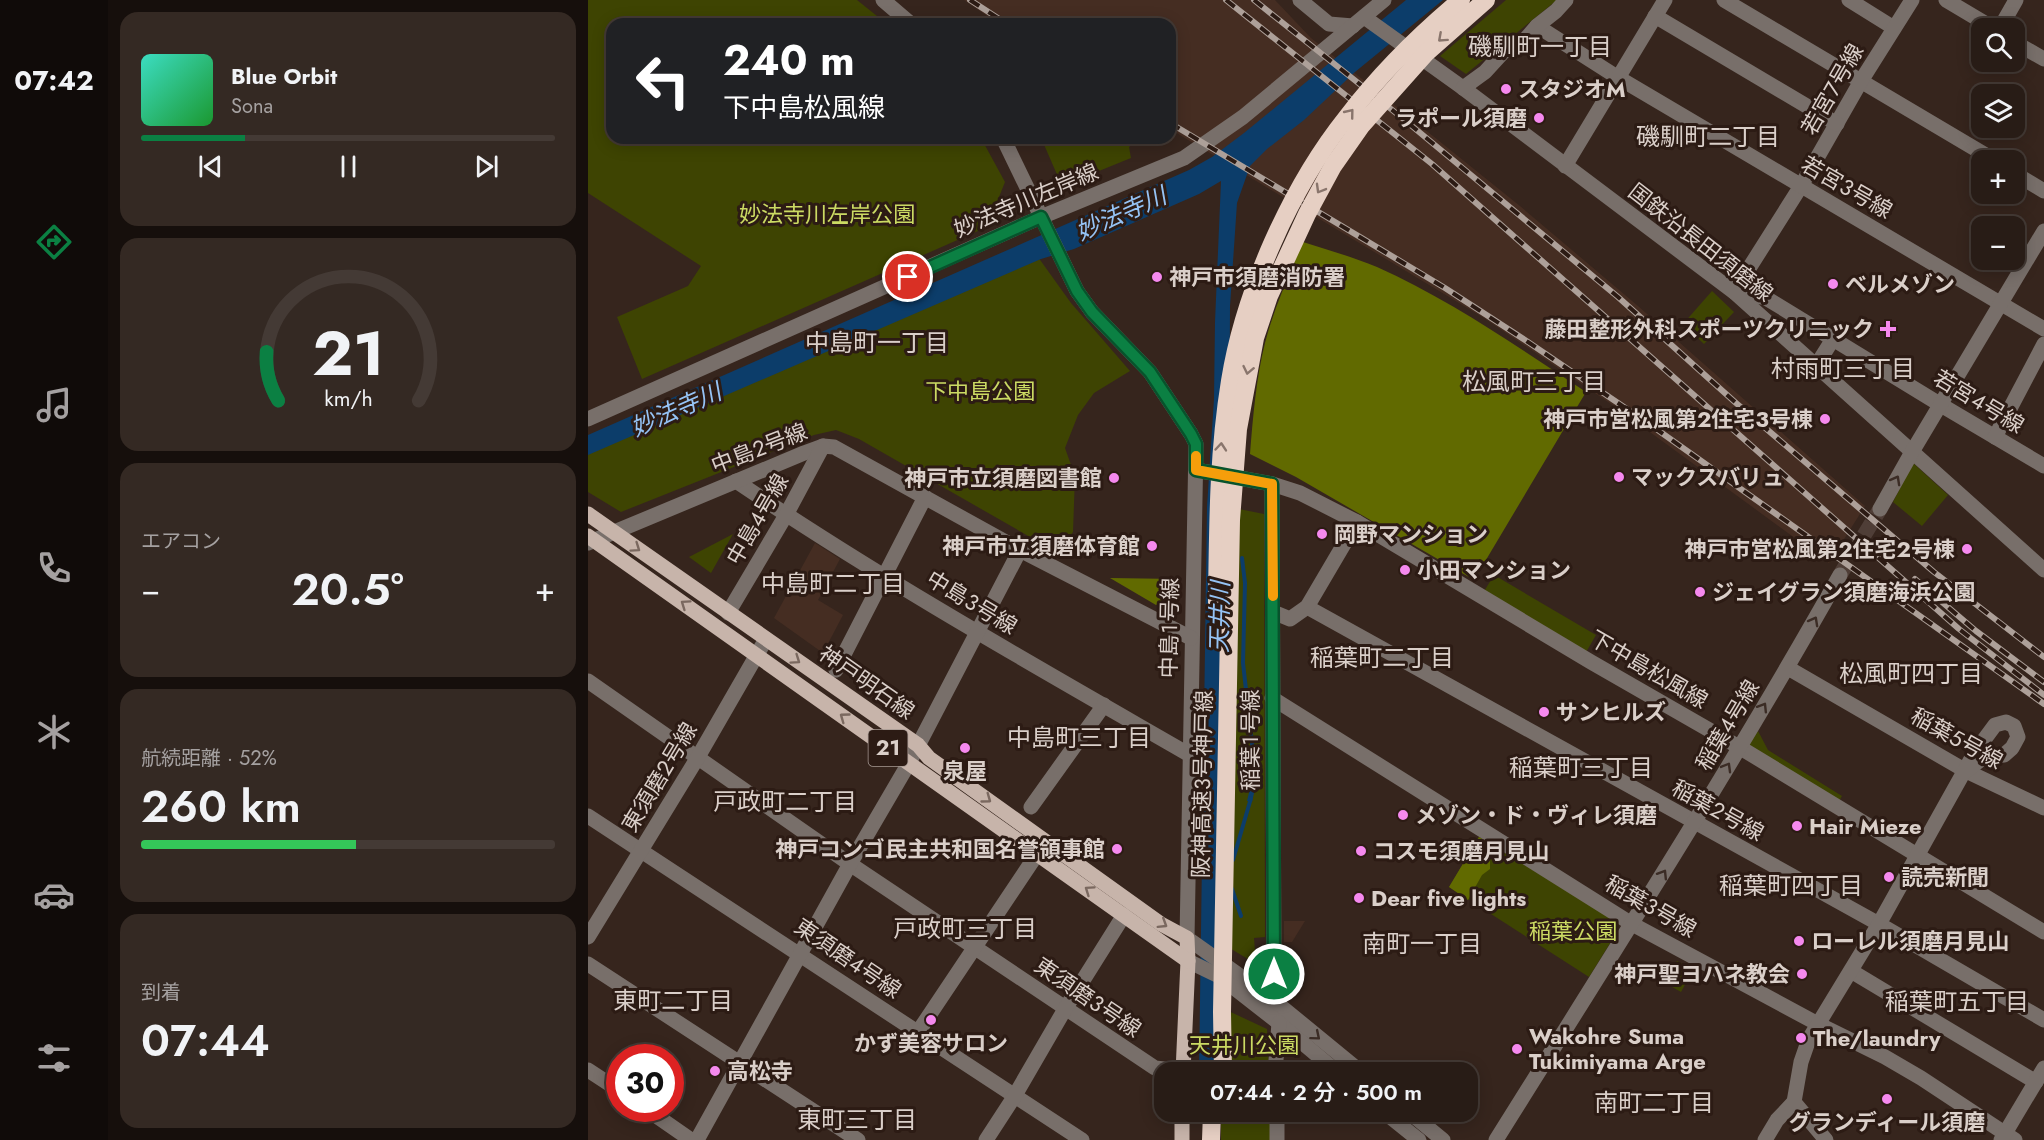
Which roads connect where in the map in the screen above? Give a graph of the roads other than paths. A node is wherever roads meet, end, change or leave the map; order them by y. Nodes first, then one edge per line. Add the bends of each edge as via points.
1 (884, 0) edge
2 (1300, 0) edge
3 (1384, 0) edge
4 (1461, 0) edge
5 (1486, 0) edge
6 (1566, 0) edge
7 (1665, 0) edge
8 (1724, 0) edge
9 (1849, 0) edge
10 (1912, 0) edge
11 (1946, 0) edge
12 (2016, 0) edge
13 (1655, 16) junction
14 (904, 18) edge
15 (1976, 18) edge
16 (2006, 18) edge
17 (1364, 23) junction
18 (1537, 26) junction
19 (1894, 28) junction
20 (2025, 48) edge
21 (2044, 59) edge
22 (1617, 77) junction
23 (1861, 81) junction
24 (1463, 88) junction
25 (1837, 124) junction
26 (1006, 144) edge
27 (1977, 150) edge
28 (1565, 166) junction
29 (2025, 179) edge
30 (1801, 186) junction
31 (2044, 190) edge
32 (1041, 217) junction
33 (2044, 231) edge
34 (1734, 292) junction
35 (2002, 303) junction
36 (2044, 329) edge
37 (1833, 339) junction
38 (2044, 344) edge
39 (1816, 366) junction
40 (1941, 405) junction
41 (588, 419) edge
42 (1995, 437) junction
43 (823, 446) junction
44 (1912, 452) junction
45 (2044, 465) edge
46 (1199, 471) junction
47 (736, 481) junction
48 (1272, 484) junction
49 (925, 497) junction
50 (1880, 509) tunnel mouth
51 (588, 514) edge
52 (786, 515) junction
53 (1357, 522) junction
54 (613, 532) junction
55 (590, 539) edge
56 (1020, 550) junction
57 (2044, 570) edge
58 (885, 575) junction
59 (1840, 575) tunnel mouth
60 (1307, 607) junction
61 (1273, 612) junction
62 (728, 614) junction
63 (977, 632) junction
64 (1191, 638) junction
65 (766, 639) junction
66 (757, 654) junction
67 (1788, 668) junction
68 (836, 670) dead end
69 (588, 681) edge
70 (1272, 698) junction
71 (1104, 705) junction
72 (918, 745) junction
73 (1739, 747) junction
74 (1190, 755) junction
75 (698, 757) junction
76 (909, 763) junction
77 (1966, 771) junction
78 (1031, 807) dead end
79 (2044, 808) edge
80 (588, 816) edge
81 (1695, 823) junction
82 (641, 850) junction
83 (1037, 854) junction
84 (1918, 856) junction
85 (850, 864) junction
86 (1124, 915) junction
87 (1632, 924) junction
88 (1879, 924) junction
89 (2044, 932) edge
90 (588, 937) edge
91 (1187, 938) junction
92 (973, 947) junction
93 (801, 954) junction
94 (1188, 961) junction
95 (588, 964) edge
96 (1851, 971) junction
97 (1266, 995) junction
98 (1065, 1009) junction
99 (2044, 1020) edge
100 (1279, 1023) junction
101 (1818, 1024) junction
102 (918, 1032) junction
103 (1183, 1062) edge
104 (1213, 1062) edge
105 (1223, 1062) edge
106 (1276, 1062) edge
107 (1325, 1062) edge
108 (1349, 1062) edge
109 (740, 1064) junction
110 (1154, 1067) edge
111 (2044, 1068) edge
112 (588, 1070) edge
113 (606, 1082) edge
114 (2038, 1089) edge
115 (1014, 1097) junction
116 (1794, 1102) junction
117 (665, 1122) edge
118 (1182, 1122) edge
119 (1212, 1122) edge
120 (1223, 1122) edge
121 (1277, 1122) edge
122 (1396, 1122) edge
123 (1421, 1122) edge
124 (2007, 1138) edge
125 (691, 1140) edge
126 (697, 1140) edge
127 (858, 1140) edge
128 (986, 1140) edge
129 (1082, 1140) edge
130 (1182, 1140) edge
131 (1211, 1140) edge
132 (1224, 1140) edge
133 (1277, 1140) edge
134 (1419, 1140) edge
135 (1443, 1140) edge
136 (1496, 1140) edge
137 (1765, 1140) edge
138 (1827, 1140) edge

1 - 14 street
2 - 17 street via 1329,24
3 - 17 street, 妙法寺川左岸線
104 -> 4 highway, 阪神高速3号神戸線, bridge via 1219,491 1223,427 1239,334 1273,244 1318,157 1376,82 1412,43
5 -> 105 highway, 阪神高速3号神戸線, bridge via 1426,53 1361,126 1333,166 1306,214 1269,296 1255,338 1238,429 1231,520
6 - 18 street
7 - 13 street
8 - 23 street
9 - 19 street
10 - 19 street, 若宮７号線
11 - 15 street
12 - 16 street
13 - 22 street
13 - 25 street
17 - 24 street, 国鉄沿長田須磨線 via 1396,40
17 - 32 street, 妙法寺川左岸線 via 1184,158
18 - 22 street, 若宮３号線
18 - 24 street via 1524,41 1507,48
19 - 23 street, 若宮７号線
20 - 21 street
22 - 28 street
22 - 30 street, 若宮３号線
23 - 25 street, 若宮７号線
23 - 27 street
24 - 28 street, 国鉄沿長田須磨線
25 - 30 street, 若宮７号線
26 - 32 street, 中島１号線
28 - 34 street, 国鉄沿長田須磨線
29 - 31 street
30 - 34 street, 若宮７号線
30 - 35 street, 若宮３号線
32 - 41 street, 妙法寺川左岸線
32 - 46 street, 中島１号線 via 1077,291 1150,372 1191,434
33 - 35 street
34 - 37 street, 若宮４号線 via 1766,298
34 - 39 street, 国鉄沿長田須磨線
35 - 36 street, 若宮３号線
35 - 40 street
37 - 39 street
37 - 40 street, 若宮４号線
38 - 42 street
39 - 44 street, 国鉄沿長田須磨線
40 - 42 street, 若宮４号線
40 - 44 street
42 - 45 street, 若宮４号線
43 - 47 street, 中島２号線
43 - 49 street, 中島２号線 via 844,452
43 - 52 street, 中島４号線
50 -> 44 street
44 - 57 street, 国鉄沿長田須磨線
46 - 48 street, 下中島松風線
46 - 64 street, 中島１号線
47 - 52 street, 中島３号線
47 - 54 street, 中島２号線
48 - 53 street, 下中島松風線 via 1300,493
48 - 61 street, 稲葉１号線
49 - 56 street, 中島２号線
49 - 58 street
51 - 54 main road, 神戸明石線 / 21
52 - 58 street, 中島３号線
52 - 62 street, 中島４号線
53 - 60 street
53 - 73 street, 下中島松風線
54 - 55 street, 中島２号線
54 -> 62 main road, 神戸明石線 / 21
66 -> 55 main road, 神戸明石線 / 21
56 - 63 street
56 - 64 street, 中島２号線
58 - 63 street, 中島３号線
58 - 68 street
67 -> 59 street, 稲葉４号線
60 - 61 street via 1290,619
60 - 81 street, 稲葉２号線
61 - 70 street, 稲葉１号線
62 - 65 main road, 神戸明石線 / 21
63 - 71 street, 中島３号線
63 - 72 street
64 - 74 street, 中島１号線
65 - 66 street, 東須磨２号線
65 -> 72 main road, 神戸明石線 / 21
66 - 75 street, 東須磨２号線
76 -> 66 main road, 神戸明石線 / 21
73 -> 67 street, 稲葉４号線
67 - 77 street, 稲葉５号線
69 - 75 street, 東須磨３号線
70 - 87 street, 稲葉３号線
70 - 97 street, 稲葉１号線 via 1274,980
71 - 74 street, 中島３号線
71 - 78 street
72 - 76 street
72 -> 91 main road, 神戸明石線 / 21 via 929,758 1161,924
81 -> 73 street, 稲葉４号線
73 - 84 street, 下中島松風線
74 - 91 street, 中島１号線
75 - 82 street, 東須磨２号線
75 - 85 street, 東須磨３号線
76 - 83 main road, 神戸明石線 / 21
76 - 85 street
77 - 79 street, 稲葉５号線
77 - 84 street
80 - 82 street, 東須磨４号線
87 -> 81 street, 稲葉４号線
81 - 88 street, 稲葉２号線
82 - 90 street, 東須磨２号線
82 - 93 street, 東須磨４号線
86 -> 83 main road, 神戸明石線 / 21
83 - 92 street
84 - 88 street
84 - 89 street, 下中島松風線
85 - 92 street, 東須磨３号線
85 - 93 street
86 - 94 main road, 神戸明石線 / 21
86 - 98 street
87 - 101 street, 稲葉３号線
87 - 136 street, 稲葉４号線
88 - 96 street
88 - 99 street, 稲葉２号線
91 - 94 main road
91 - 97 street
92 - 98 street, 東須磨３号線
92 - 102 street
93 - 102 street, 東須磨４号線
93 - 109 street
94 - 100 street via 1219,976
94 - 103 main road
95 - 109 street
96 - 101 street
96 - 114 street
97 -> 108 street
98 - 110 street, 東須磨３号線
98 - 115 street
100 - 106 street
100 - 107 street
101 - 116 street via 1801,1062
101 - 124 street, 稲葉３号線 via 1921,1078
102 - 115 street, 東須磨４号線
109 - 126 street
109 - 127 street
111 - 114 street
112 - 113 street
114 - 124 street
115 - 128 street
115 - 129 street, 東須磨４号線
116 - 137 street
116 - 138 street
117 - 125 street
118 - 130 main road
119 - 131 highway
120 - 132 highway
121 - 133 street
122 - 134 street
123 - 135 street

